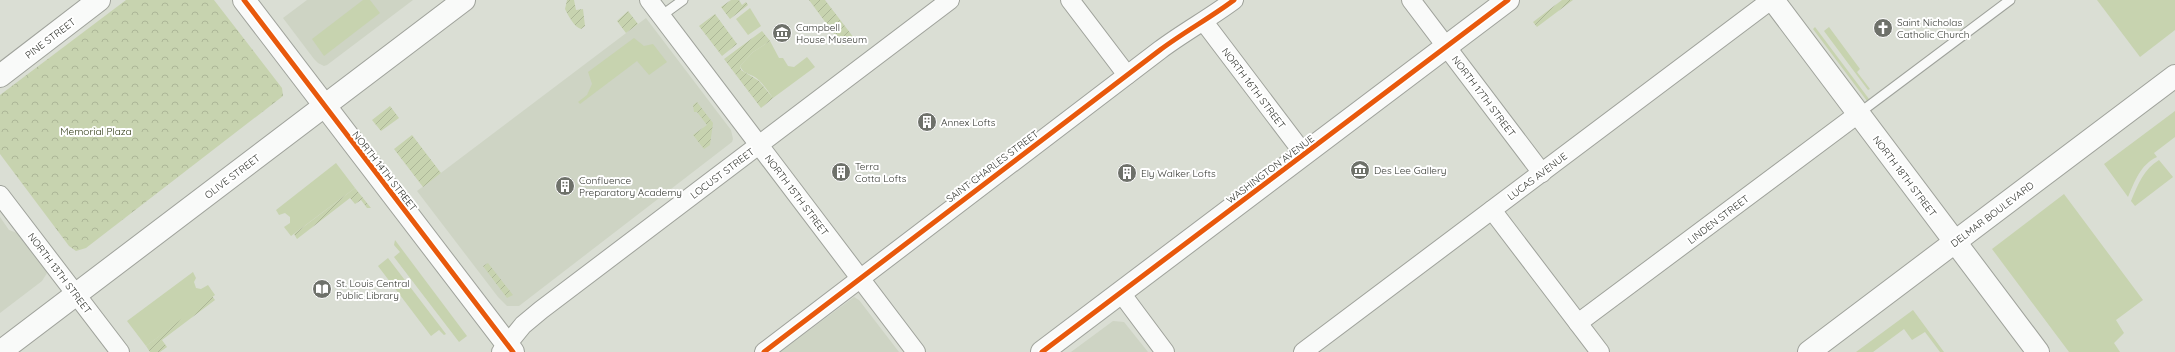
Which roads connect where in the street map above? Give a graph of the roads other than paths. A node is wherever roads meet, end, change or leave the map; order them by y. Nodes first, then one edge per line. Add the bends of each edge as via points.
1 (99, 0) edge
2 (244, 0) edge
3 (464, 0) edge
4 (649, 0) edge
5 (683, 0) edge
6 (950, 0) edge
7 (1070, 0) edge
8 (1234, 0) edge
9 (1411, 0) edge
10 (1508, 0) edge
11 (1772, 0) edge
12 (2010, 0) edge
13 (661, 16) junction
14 (1204, 22) junction
15 (1446, 46) junction
16 (1127, 75) junction
17 (0, 76) edge
18 (2175, 76) edge
19 (324, 106) junction
20 (1858, 114) junction
21 (759, 145) junction
22 (1304, 154) junction
23 (1542, 173) junction
24 (0, 195) edge
25 (1492, 210) junction
26 (1955, 242) junction
27 (860, 279) junction
28 (1121, 293) junction
29 (76, 294) junction
30 (1578, 323) junction
31 (507, 349) edge
32 (0, 352) edge
33 (120, 352) edge
34 (764, 352) edge
35 (916, 352) edge
36 (1042, 352) edge
37 (1165, 352) edge
38 (1303, 352) edge
39 (1600, 352) edge
40 (1809, 352) edge
41 (2038, 352) edge

1 - 17 main road, PINE STREET
2 - 19 main road, NORTH 14TH STREET
3 - 19 main road, OLIVE STREET
4 - 13 street, NORTH 15TH STREET
5 - 13 lane
6 - 21 street, LOCUST STREET
7 - 16 street
8 - 14 street, SAINT CHARLES STREET
9 - 15 street, NORTH 17TH STREET
10 - 15 main road, WASHINGTON AVENUE
11 - 20 main road, NORTH 18TH STREET
11 - 23 street, LUCAS AVENUE
12 - 20 lane
13 - 21 street, NORTH 15TH STREET
14 - 16 street, SAINT CHARLES STREET via 1178,36
14 - 22 street, NORTH 16TH STREET
15 - 22 main road, WASHINGTON AVENUE
15 - 23 street, NORTH 17TH STREET
16 - 27 street, SAINT CHARLES STREET
18 - 26 main road, DELMAR BOULEVARD
19 - 29 main road, OLIVE STREET
19 - 31 main road, NORTH 14TH STREET
20 - 26 main road, NORTH 18TH STREET
20 - 30 street, LINDEN STREET
21 - 27 street, NORTH 15TH STREET
21 - 31 street, LOCUST STREET via 541,310 523,325
22 - 28 main road, WASHINGTON AVENUE
23 - 25 street, LUCAS AVENUE
24 - 29 street, NORTH 13TH STREET
25 - 30 street
25 - 38 street, LUCAS AVENUE
26 - 40 main road, DELMAR BOULEVARD
26 - 41 main road, NORTH 18TH STREET
27 - 34 street, SAINT CHARLES STREET
27 - 35 street, NORTH 15TH STREET
28 - 36 main road, WASHINGTON AVENUE
28 - 37 street
29 - 32 main road, OLIVE STREET
29 - 33 street, NORTH 13TH STREET
30 - 39 street

